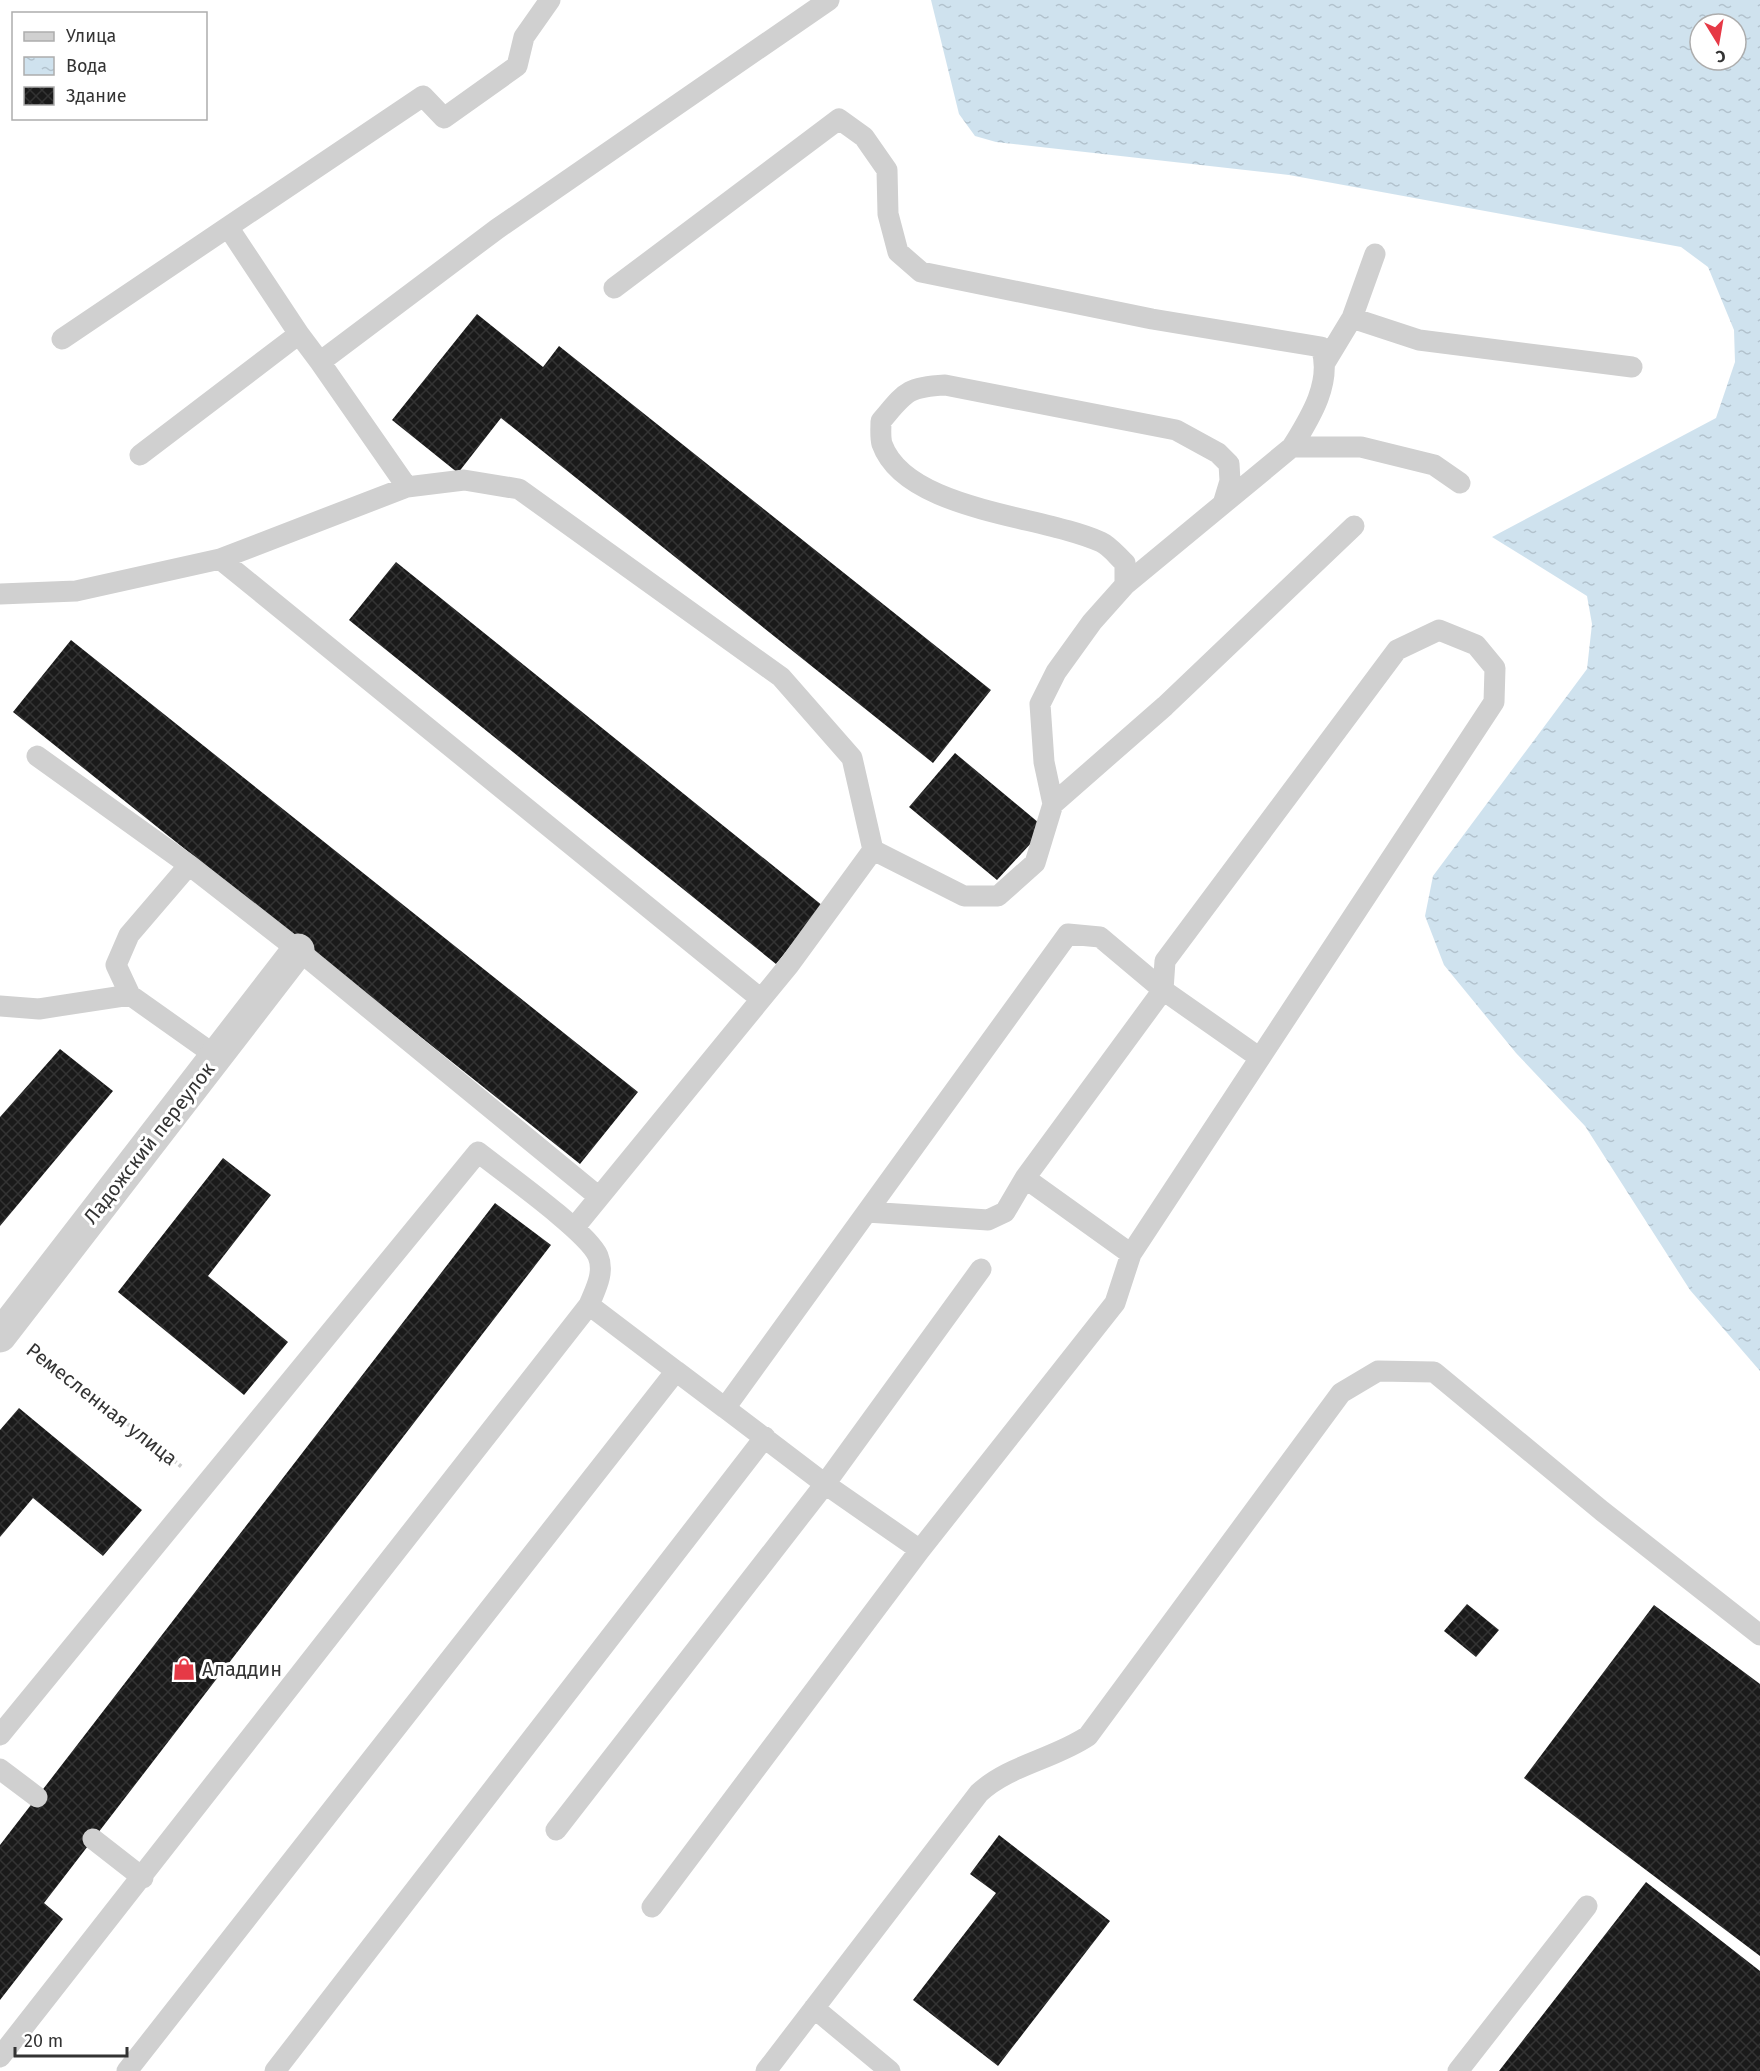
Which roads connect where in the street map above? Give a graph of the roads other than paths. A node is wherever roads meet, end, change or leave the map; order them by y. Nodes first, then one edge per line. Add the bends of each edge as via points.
1 (550, 0) edge
2 (829, 0) edge
3 (228, 227) junction
4 (1375, 254) dead end
5 (615, 288) dead end
6 (1353, 318) junction
7 (299, 334) junction
8 (62, 339) dead end
9 (1326, 361) junction
10 (320, 362) junction
11 (1632, 367) dead end
12 (1292, 447) junction
13 (140, 455) dead end
14 (1460, 483) dead end
15 (407, 487) junction
16 (1222, 505) junction
17 (1354, 526) dead end
18 (220, 559) junction
19 (1125, 585) junction
20 (0, 594) edge
21 (37, 756) dead end
22 (1053, 804) junction
23 (873, 850) junction
24 (189, 865) junction
25 (298, 950) junction
26 (1163, 990) junction
27 (130, 995) junction
28 (762, 999) junction
29 (0, 1006) edge
30 (216, 1056) junction
31 (1260, 1058) junction
32 (1024, 1178) junction
33 (599, 1197) junction
34 (867, 1212) junction
35 (574, 1228) junction
36 (1131, 1254) junction
37 (981, 1269) dead end
38 (589, 1305) junction
39 (2, 1329) edge
40 (676, 1371) junction
41 (725, 1408) junction
42 (765, 1437) junction
43 (825, 1484) junction
44 (920, 1550) junction
45 (1760, 1635) edge
46 (0, 1735) edge
47 (0, 1769) edge
48 (37, 1797) dead end
49 (556, 1830) dead end
50 (93, 1839) dead end
51 (143, 1878) junction
52 (1587, 1906) dead end
53 (652, 1907) dead end
54 (814, 2008) junction
55 (0, 2057) edge
56 (127, 2071) edge
57 (275, 2071) edge
58 (766, 2071) edge
59 (890, 2071) edge
60 (1458, 2071) edge

1 - 3 lane via 524,37 517,66 444,118 423,96
2 - 10 lane via 496,229
3 - 7 lane
3 - 8 lane
4 - 6 lane
5 - 9 lane via 839,119 864,137 887,170 888,214 898,252 921,272 1152,319 1321,347
6 - 9 lane
6 - 11 lane via 1419,340
7 - 10 lane
7 - 13 lane
9 - 12 lane via 1311,417
10 - 15 lane
12 - 14 lane via 1361,447 1434,465
12 - 16 lane
15 - 18 lane
15 - 23 lane via 464,480 519,489 781,677 852,758
16 - 19 lane
16 - 19 lane via 1230,481 1229,464 1218,453 1176,430 945,385 907,391 881,421 881,442 888,456 923,489 974,507 1041,521 1103,543 1125,563
17 - 22 lane via 1165,706
18 - 20 lane via 76,591
18 - 28 lane
19 - 22 lane via 1056,672 1040,704 1044,762
21 - 24 lane
22 - 23 lane via 1035,863 998,896 964,896
23 - 28 lane
24 - 25 lane
24 - 27 lane via 129,935 116,965
25 - 30 street, Ладожский переулок
25 - 33 lane
26 - 31 lane
26 - 31 lane via 1165,960 1397,650 1439,630 1476,645 1495,668 1494,702
26 - 32 lane
26 - 34 lane via 1100,937 1068,934
27 - 29 lane via 39,1009
27 - 30 lane
28 - 33 lane
30 - 39 street, Ладожский переулок
31 - 36 lane
32 - 34 lane via 1005,1212 988,1220
32 - 36 lane
33 - 35 lane
34 - 41 lane
35 - 38 lane via 598,1256 601,1277
35 - 46 lane via 478,1152
36 - 44 lane via 1115,1304
37 - 43 lane
38 - 40 lane
38 - 51 lane
40 - 41 lane
40 - 56 lane
41 - 42 lane
42 - 43 lane
42 - 57 lane
43 - 44 lane
43 - 49 lane
44 - 53 lane
45 - 54 lane via 1602,1512 1434,1372 1378,1371 1341,1393 1088,1736 1072,1747 993,1779 978,1793
47 - 48 lane
50 - 51 lane
51 - 55 lane
52 - 60 lane
54 - 58 lane
54 - 59 lane

